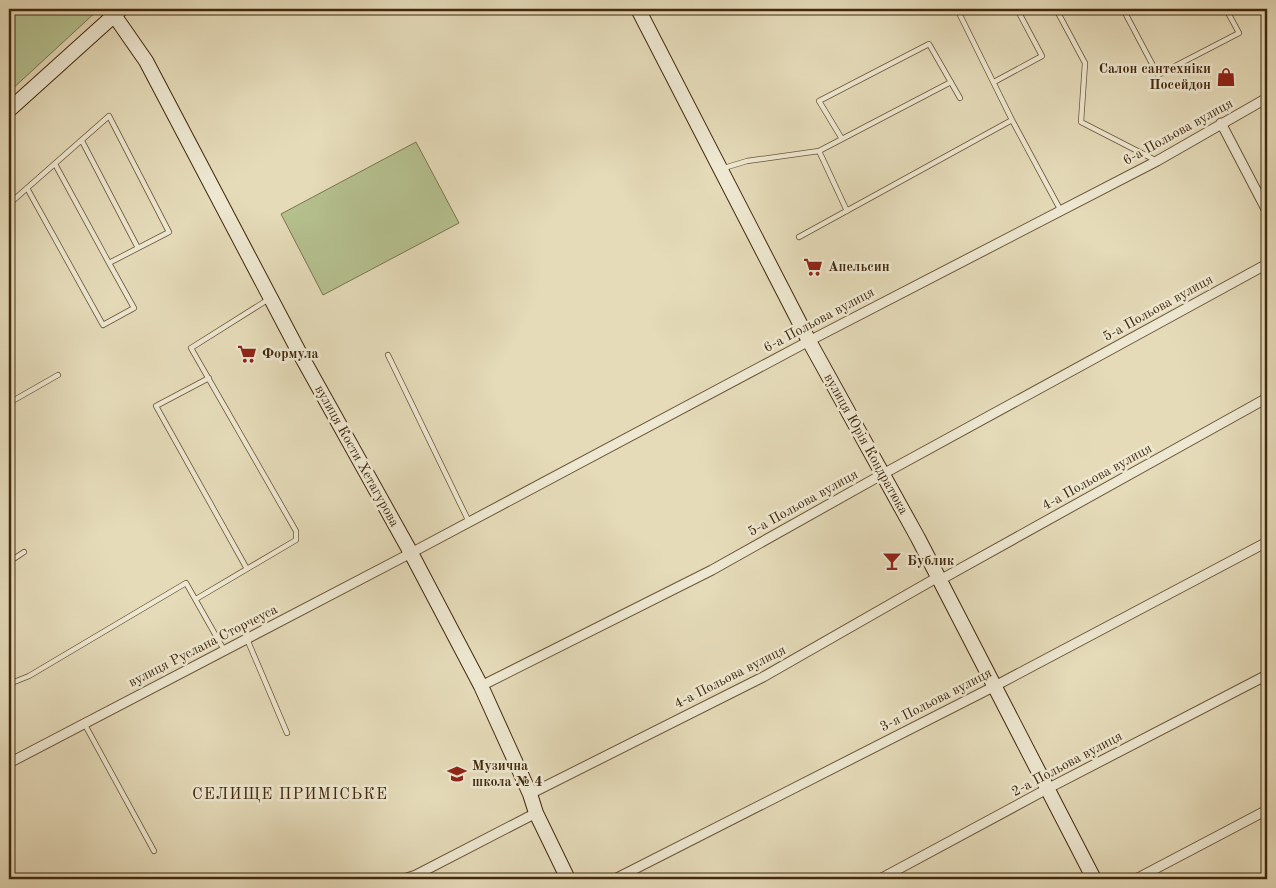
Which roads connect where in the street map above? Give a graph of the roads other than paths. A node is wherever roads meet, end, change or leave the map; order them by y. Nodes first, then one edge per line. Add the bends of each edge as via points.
1 (638, 9) edge
2 (957, 9) edge
3 (1017, 9) edge
4 (1056, 9) edge
5 (1123, 9) edge
6 (1226, 9) edge
7 (118, 12) edge
8 (950, 82) junction
9 (994, 82) junction
10 (960, 98) dead end
11 (1267, 98) edge
12 (9, 110) edge
13 (1012, 120) junction
14 (1221, 124) junction
15 (842, 139) junction
16 (82, 141) junction
17 (819, 151) junction
18 (1157, 161) junction
19 (55, 164) junction
20 (720, 170) junction
21 (27, 188) junction
22 (9, 204) edge
23 (847, 211) junction
24 (1061, 211) junction
25 (1267, 211) edge
26 (799, 237) dead end
27 (138, 248) junction
28 (108, 263) junction
29 (1267, 264) edge
30 (270, 298) junction
31 (809, 341) junction
32 (388, 355) dead end
33 (58, 375) dead end
34 (209, 378) junction
35 (1267, 398) edge
36 (9, 403) edge
37 (883, 474) junction
38 (470, 522) junction
39 (1267, 542) edge
40 (24, 552) dead end
41 (411, 553) junction
42 (9, 562) edge
43 (246, 570) junction
44 (939, 578) junction
45 (196, 599) junction
46 (247, 639) junction
47 (224, 650) junction
48 (1267, 675) edge
49 (9, 684) edge
50 (480, 686) junction
51 (995, 686) junction
52 (84, 723) junction
53 (287, 733) dead end
54 (9, 763) edge
55 (1047, 789) junction
56 (530, 794) junction
57 (1267, 810) edge
58 (536, 813) junction
59 (154, 851) dead end
60 (404, 879) edge
61 (568, 879) edge
62 (615, 879) edge
63 (880, 879) edge
64 (1094, 879) edge
65 (1136, 879) edge

1 - 20 street, вулиця Юрія Кондратюка
2 - 9 lane
3 - 9 lane via 1042,56
4 - 18 lane via 1085,63 1081,122
5 - 6 lane via 1158,75 1238,32
7 - 12 street
7 - 30 street, вулиця Кости Хетагурова
8 - 10 lane
8 - 15 lane
8 - 15 lane via 929,44 819,101
9 - 13 lane
11 - 14 street, 6-а Польова вулиця
13 - 23 lane
13 - 24 lane
14 - 18 street, 6-а Польова вулиця
14 - 25 street
15 - 17 lane
16 - 19 lane
16 - 27 lane
16 - 27 lane via 109,116 169,232
17 - 20 lane via 747,161
17 - 23 lane
18 - 24 street, 6-а Польова вулиця
19 - 21 lane
19 - 28 lane
20 - 31 street, вулиця Юрія Кондратюка
21 - 22 lane
21 - 28 lane via 103,325 134,308
23 - 26 lane
24 - 31 street, 6-а Польова вулиця
27 - 28 lane
29 - 37 street, 5-а Польова вулиця
30 - 34 lane via 192,348
30 - 41 street, вулиця Кости Хетагурова
31 - 37 street, вулиця Юрія Кондратюка
31 - 38 street, 6-а Польова вулиця
32 - 38 lane
33 - 36 lane
34 - 43 lane via 296,530 296,540
34 - 43 lane via 156,406
35 - 44 street, 4-а Польова вулиця
37 - 44 street, вулиця Юрія Кондратюка
37 - 50 street, 5-а Польова вулиця via 712,570
38 - 41 street, 6-а Польова вулиця
39 - 51 street, 3-я Польова вулиця
40 - 42 lane
41 - 46 street, вулиця Руслана Сторчеуса
41 - 50 street, вулиця Кости Хетагурова
43 - 45 lane
44 - 51 street, вулиця Юрія Кондратюка
44 - 56 street, 4-а Польова вулиця via 763,678
45 - 47 lane
45 - 49 lane via 186,583 29,676
46 - 47 street, вулиця Руслана Сторчеуса
46 - 53 lane
47 - 52 street, вулиця Руслана Сторчеуса
48 - 55 street, 2-а Польова вулиця
50 - 56 street, вулиця Кости Хетагурова
51 - 55 street, вулиця Юрія Кондратюка
51 - 62 street, 3-я Польова вулиця
52 - 54 street, вулиця Руслана Сторчеуса
52 - 59 lane
55 - 63 street, 2-а Польова вулиця
55 - 64 street, вулиця Юрія Кондратюка
56 - 58 street, вулиця Кости Хетагурова
57 - 65 street
58 - 60 street via 416,876
58 - 61 street, вулиця Кости Хетагурова

